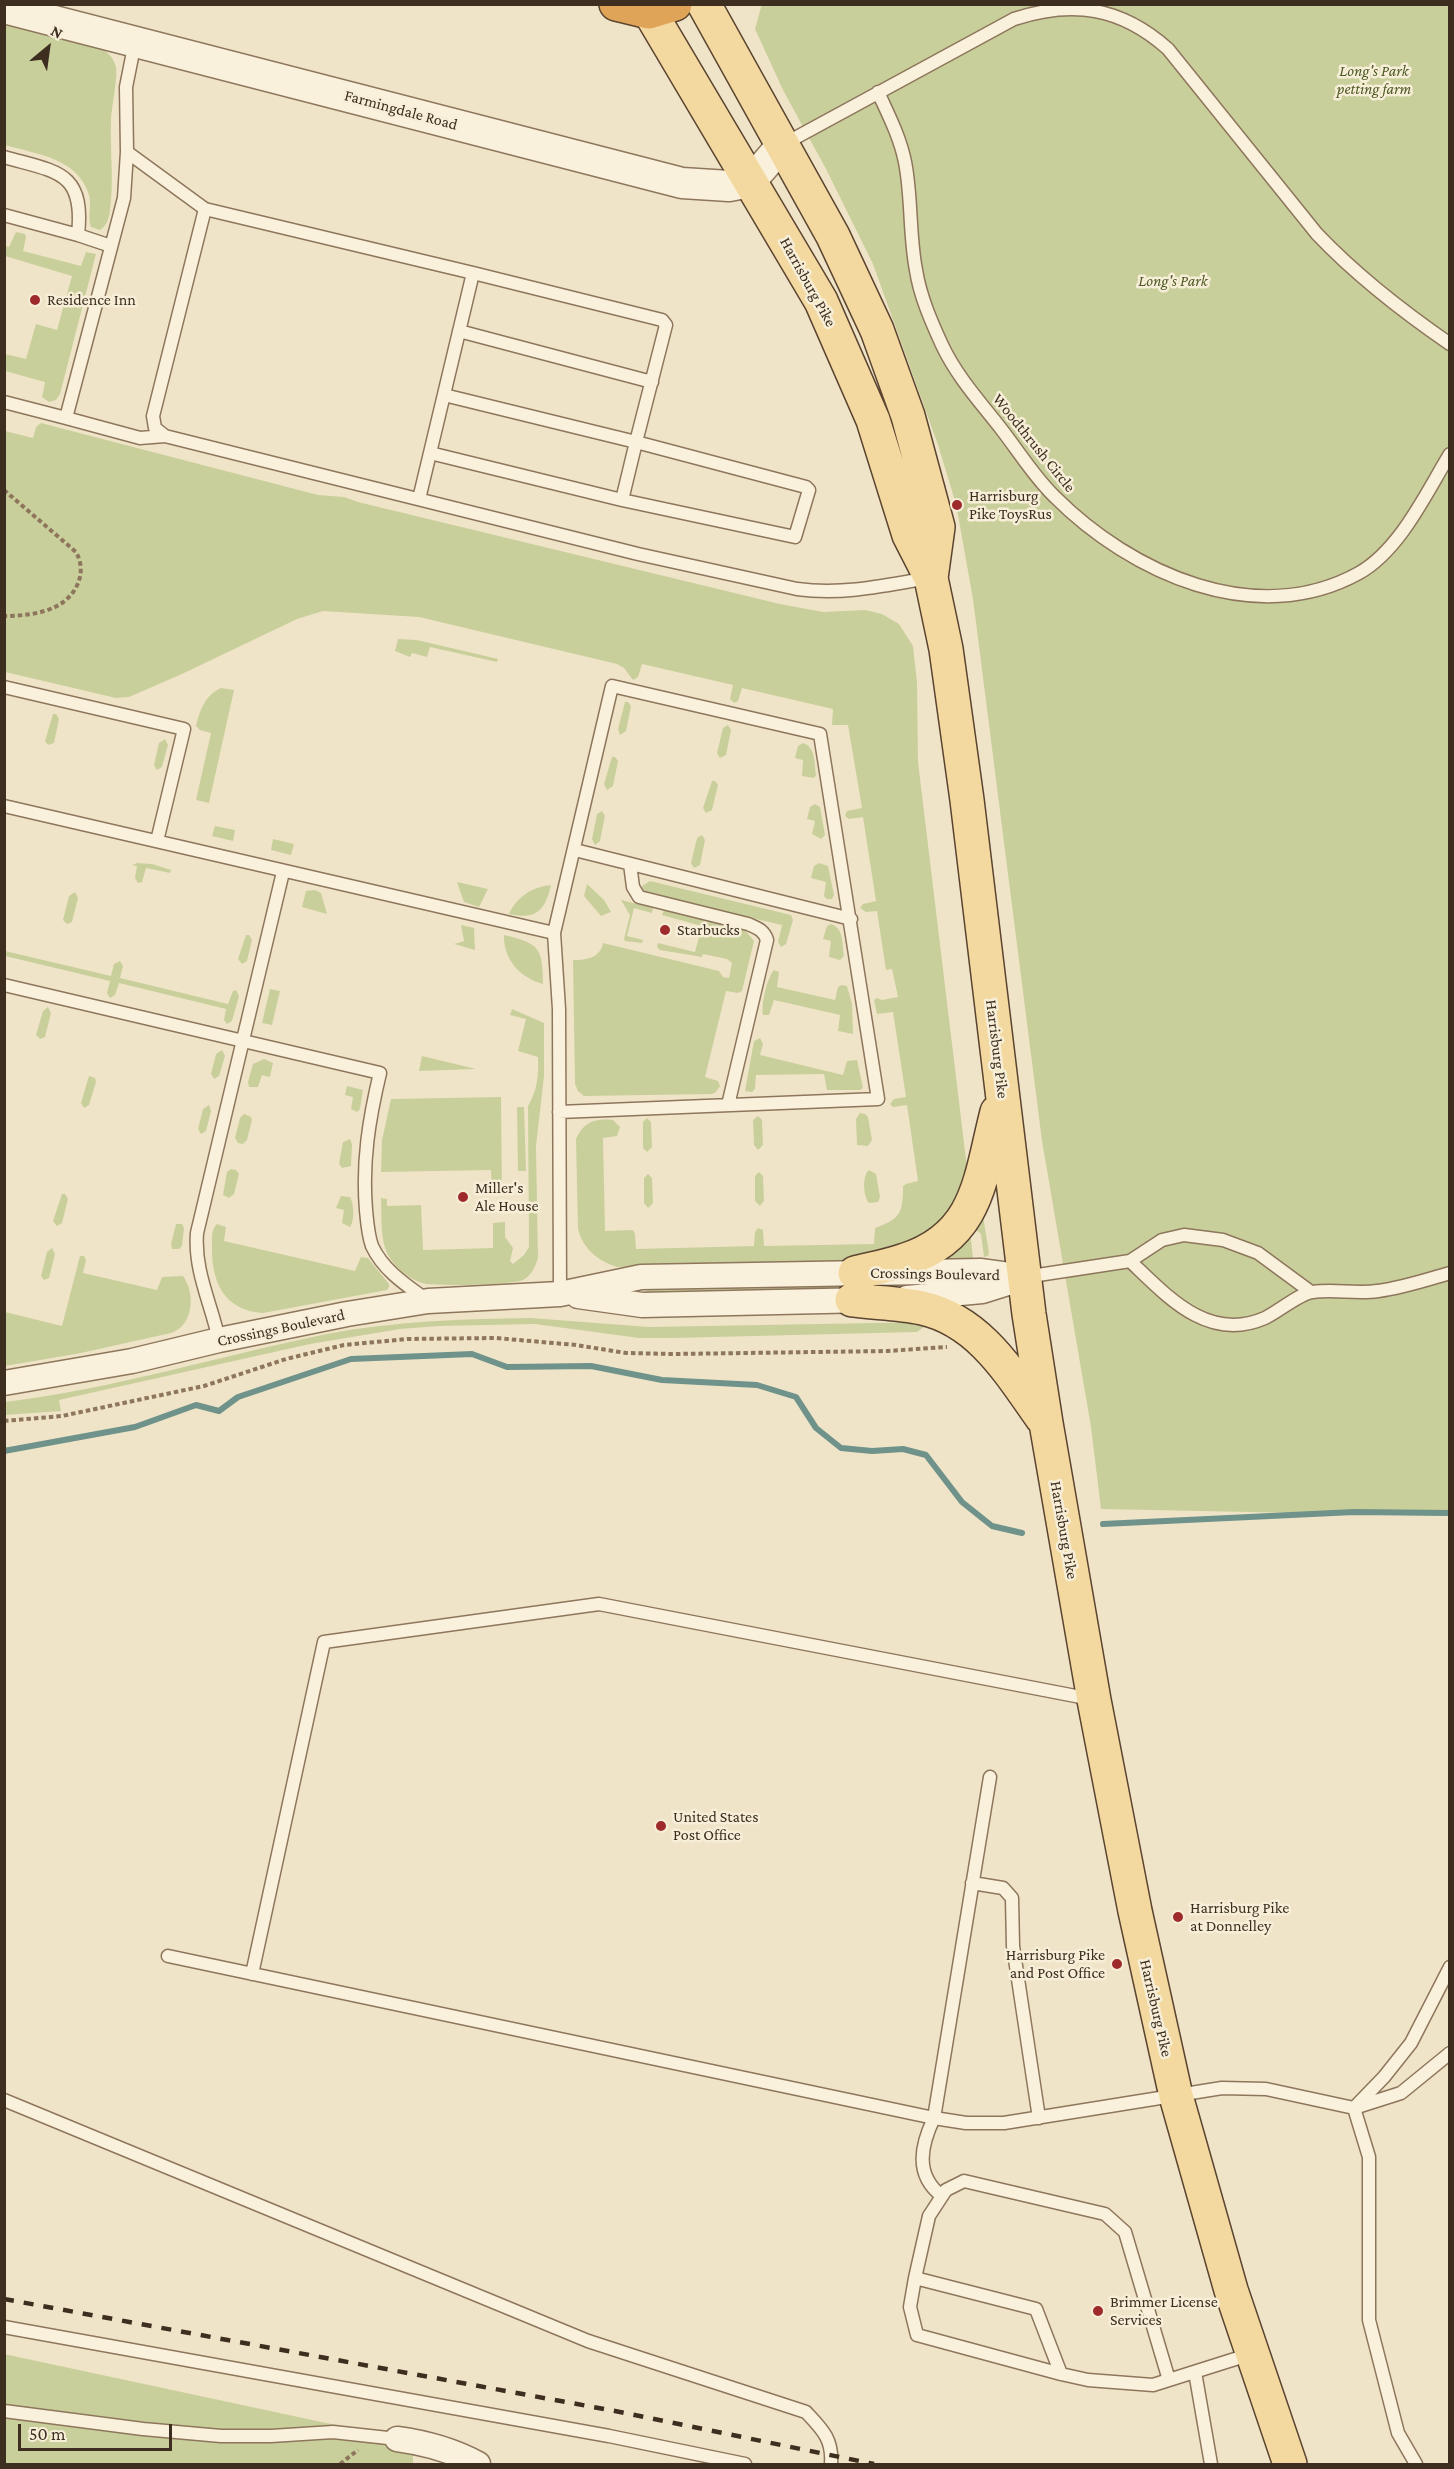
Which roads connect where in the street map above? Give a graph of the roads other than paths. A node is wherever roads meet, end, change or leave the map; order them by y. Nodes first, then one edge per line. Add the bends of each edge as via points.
1 (616, 4) edge
2 (704, 4) edge
3 (656, 7) edge
4 (4, 8) edge
5 (135, 42) junction
6 (878, 92) junction
7 (783, 144) junction
8 (128, 152) junction
9 (4, 157) edge
10 (750, 182) junction
11 (205, 209) junction
12 (4, 215) edge
13 (78, 235) junction
14 (111, 246) junction
15 (473, 273) junction
16 (838, 292) junction
17 (459, 331) junction
18 (1449, 344) edge
19 (652, 382) junction
20 (444, 395) junction
21 (4, 402) edge
22 (66, 418) junction
23 (165, 436) junction
24 (636, 442) junction
25 (430, 453) junction
26 (1449, 454) edge
27 (419, 499) junction
28 (622, 500) junction
29 (931, 578) junction
30 (4, 687) edge
31 (4, 806) edge
32 (157, 841) junction
33 (575, 850) junction
34 (630, 864) junction
35 (284, 872) junction
36 (850, 919) junction
37 (554, 933) junction
38 (4, 985) edge
39 (244, 1041) junction
40 (1002, 1093) junction
41 (728, 1105) junction
42 (559, 1112) junction
43 (1130, 1261) junction
44 (1449, 1273) edge
45 (1024, 1277) junction
46 (854, 1287) junction
47 (1311, 1292) junction
48 (560, 1294) junction
49 (428, 1301) junction
50 (219, 1340) junction
51 (4, 1383) edge
52 (1046, 1423) junction
53 (1094, 1700) junction
54 (990, 1777) dead end
55 (972, 1883) junction
56 (168, 1956) dead end
57 (1449, 1967) edge
58 (252, 1974) junction
59 (1449, 2053) edge
60 (1176, 2096) junction
61 (4, 2100) edge
62 (1354, 2108) junction
63 (934, 2118) junction
64 (1039, 2118) junction
65 (942, 2196) junction
66 (915, 2278) junction
67 (4, 2327) edge
68 (1252, 2354) junction
69 (1196, 2372) junction
70 (1061, 2374) junction
71 (1169, 2380) junction
72 (4, 2411) edge
73 (397, 2439) joint
74 (478, 2464) edge
75 (745, 2464) edge
76 (831, 2464) edge
77 (1211, 2464) edge
78 (1290, 2464) edge
79 (1416, 2464) edge

1 - 3 highway
2 - 7 main road, Harrisburg Pike
3 - 10 main road, Harrisburg Pike
4 - 5 street, Farmingdale Road
5 - 8 lane via 126,87
5 - 10 street, Farmingdale Road via 659,178 704,185
6 - 7 lane
6 - 18 lane via 1033,12 1089,9 1123,18 1154,36 1182,63 1341,260
6 - 26 lane, Woodthrush Circle via 902,148 917,278 944,348 968,386 1052,495 1132,558 1189,582 1243,595 1272,597 1324,588 1360,572 1397,540
7 - 10 street
7 - 16 main road, Harrisburg Pike
8 - 11 lane
8 - 14 lane via 124,198
9 - 13 lane via 53,171 68,181 78,194
10 - 16 main road, Harrisburg Pike
11 - 15 lane
11 - 23 lane via 153,416 155,428
12 - 13 lane
13 - 14 lane
14 - 22 lane
15 - 17 lane
15 - 19 lane via 662,320 666,326
16 - 29 main road, Harrisburg Pike via 893,372 938,527
17 - 19 lane
17 - 20 lane
19 - 24 lane
20 - 24 lane
20 - 25 lane
21 - 22 lane
22 - 23 lane via 140,438
23 - 27 lane
24 - 28 lane
24 - 28 lane via 809,490 795,537
25 - 27 lane
25 - 28 lane
27 - 29 lane via 797,589 851,591
29 - 40 main road, Harrisburg Pike via 946,649 967,800
30 - 32 lane via 184,729
31 - 32 lane
32 - 35 lane
33 - 34 lane
33 - 36 lane via 612,686 820,734
33 - 37 lane
34 - 36 lane
34 - 41 lane via 639,897 758,928 766,936
35 - 37 lane
35 - 39 lane
36 - 41 lane via 878,1099
37 - 42 lane
38 - 39 lane
39 - 49 lane via 380,1073 364,1157 372,1245 393,1275
39 - 50 lane via 196,1250
40 - 45 main road, Harrisburg Pike
40 - 46 main road via 980,1179 963,1222 935,1247
41 - 42 lane
42 - 48 lane
43 - 45 lane
43 - 47 lane via 1173,1236 1202,1236 1258,1253
43 - 47 lane via 1175,1304 1218,1323 1233,1325 1262,1319
44 - 47 lane via 1379,1291
45 - 46 street, Crossings Boulevard via 982,1291 928,1297
45 - 52 main road, Harrisburg Pike
46 - 48 street, Crossings Boulevard via 641,1277
46 - 52 main road via 950,1317 975,1333 1003,1362
48 - 49 street, Crossings Boulevard
49 - 50 street, Crossings Boulevard
50 - 51 street, Crossings Boulevard via 132,1361
52 - 53 main road, Harrisburg Pike
53 - 58 lane via 599,1604 324,1642
53 - 60 main road, Harrisburg Pike
54 - 55 lane
55 - 63 lane
55 - 64 lane via 1003,1888 1012,1898 1013,1946
56 - 58 lane
57 - 62 lane via 1411,2043
58 - 63 lane
59 - 62 lane via 1401,2093
60 - 62 lane via 1222,2088 1266,2089
60 - 64 lane
60 - 68 main road, Harrisburg Pike
61 - 76 lane via 588,2341 806,2412 827,2434
62 - 79 lane via 1369,2157 1369,2320 1398,2433
63 - 64 lane via 985,2124
63 - 65 lane via 924,2139 922,2159 932,2188
65 - 66 lane via 929,2216
65 - 71 lane via 964,2181 1105,2214 1125,2232
66 - 70 lane via 1036,2309
66 - 70 lane via 910,2307 917,2335
67 - 75 lane
68 - 69 lane
68 - 78 main road, Harrisburg Pike
69 - 71 lane
69 - 77 lane
70 - 71 lane via 1153,2385
72 - 73 lane via 221,2436 333,2432
73 - 74 street via 431,2444

